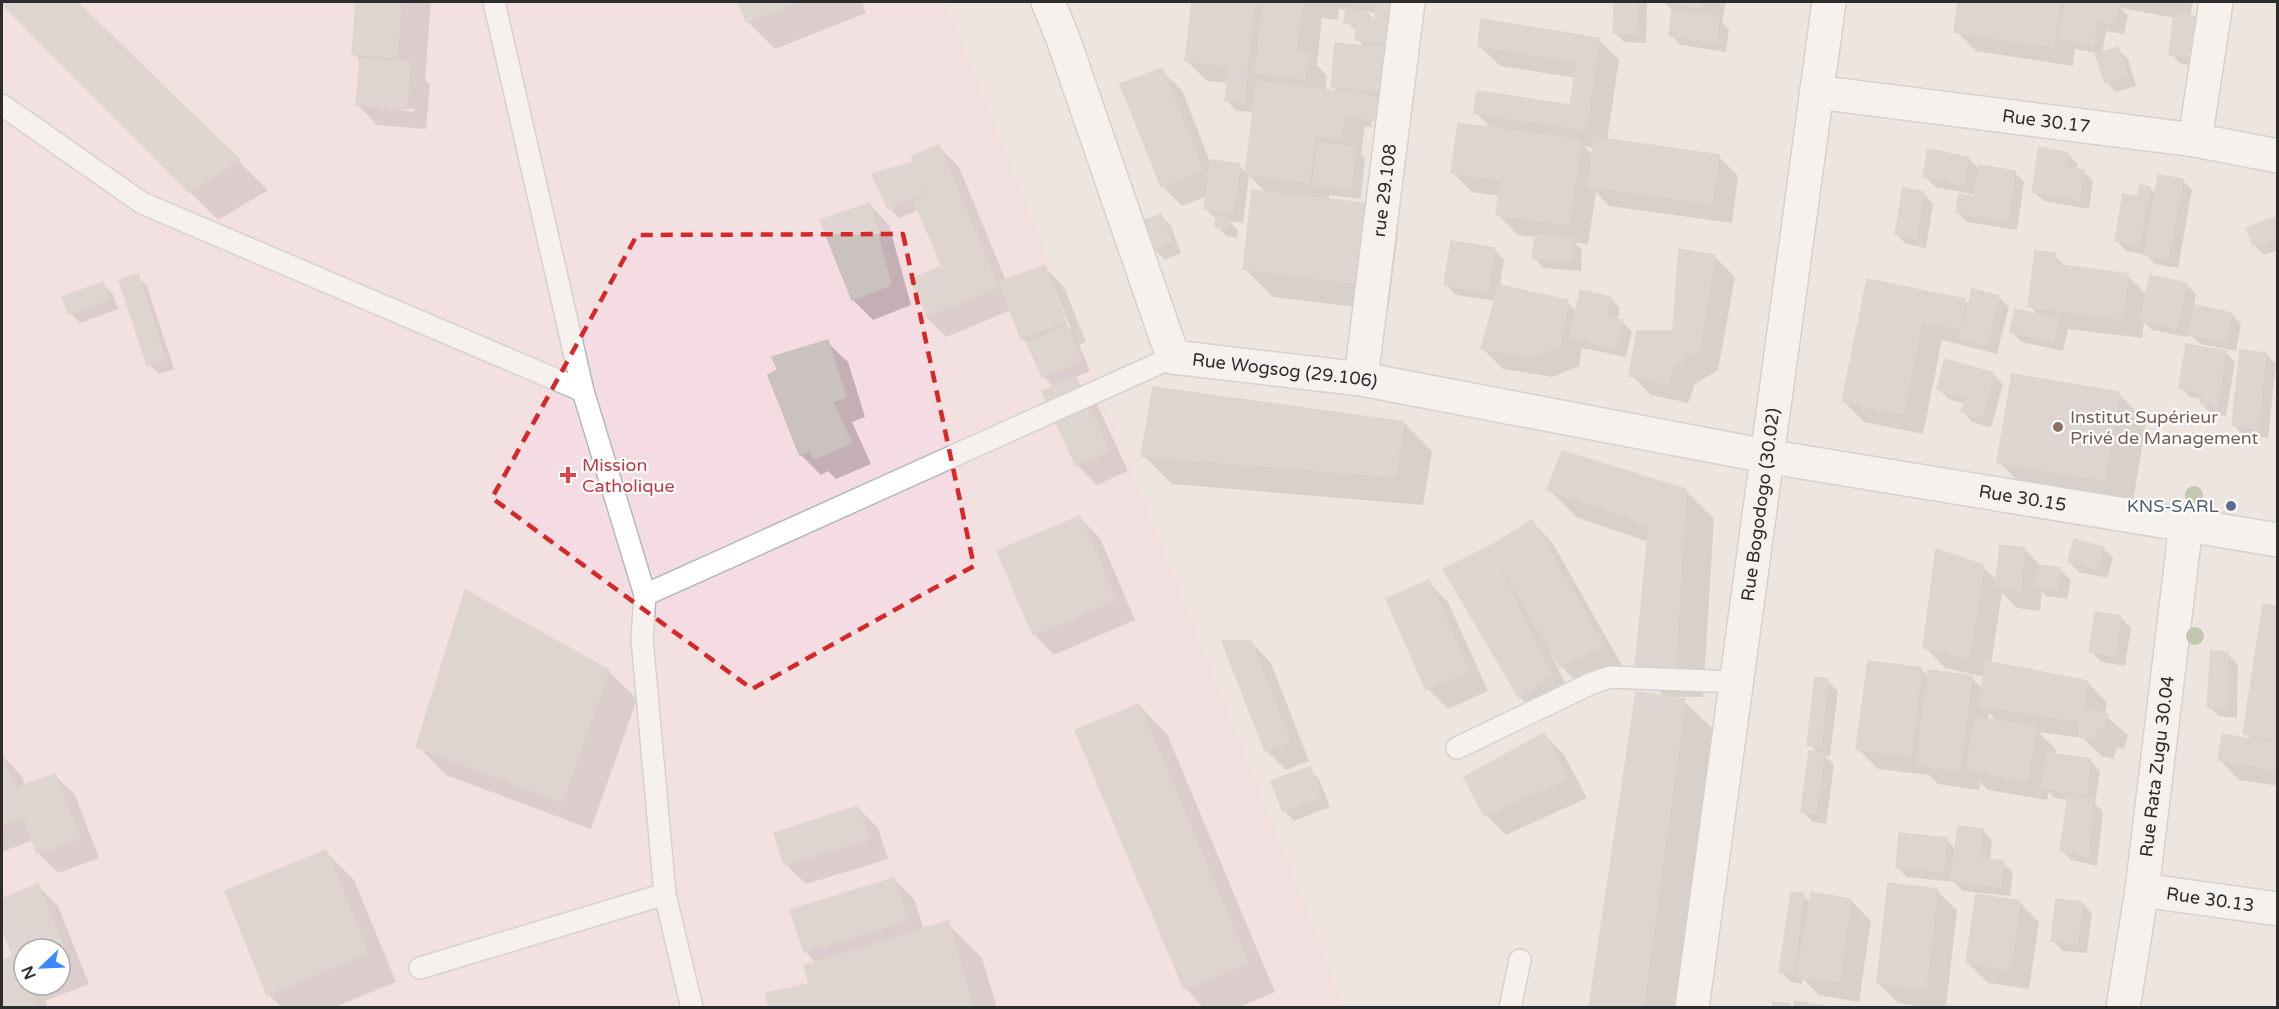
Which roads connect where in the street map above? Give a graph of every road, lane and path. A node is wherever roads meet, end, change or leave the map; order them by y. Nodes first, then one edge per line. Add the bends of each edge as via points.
1 (494, 2) edge
2 (1048, 2) edge
3 (1066, 2) edge
4 (1408, 2) edge
5 (1829, 2) edge
6 (2216, 2) edge
7 (1062, 36) junction
8 (1816, 92) junction
9 (2, 105) edge
10 (2195, 140) junction
11 (2277, 156) edge
12 (1173, 357) junction
13 (1361, 379) junction
14 (583, 391) junction
15 (1766, 456) junction
16 (2186, 525) junction
17 (2277, 540) edge
18 (645, 595) junction
19 (1736, 682) junction
20 (1457, 748) dead end
21 (2142, 890) junction
22 (665, 894) junction
23 (2277, 909) edge
24 (1520, 960) dead end
25 (420, 968) dead end
26 (692, 1008) edge
27 (1510, 1008) edge
28 (1692, 1008) edge
29 (2123, 1008) edge

1 - 14 lane
2 - 7 street, Rue Wogsog (29.106)
3 - 7 street
4 - 13 street, rue 29.108
5 - 8 street, Rue Bogodogo (30.02)
6 - 10 street
7 - 12 street, Rue Wogsog (29.106)
8 - 10 street, Rue 30.17
8 - 15 street, Rue Bogodogo (30.02)
9 - 14 lane via 142,203
10 - 11 street, Rue 30.17
12 - 13 street, Rue Wogsog (29.106)
12 - 18 lane
13 - 15 street, Rue Wogsog (29.106)
14 - 18 lane
15 - 16 street, Rue 30.15
15 - 19 street, Rue Bogodogo (30.02)
16 - 17 street, Rue 30.15
16 - 21 street, Rue Rata Zugu 30.04
18 - 22 lane via 642,639
19 - 20 lane via 1610,677
19 - 28 street, Rue Bogodogo (30.02)
21 - 23 street, Rue 30.13
21 - 29 street, Rue Rata Zugu 30.04
22 - 25 lane
22 - 26 lane
24 - 27 lane

